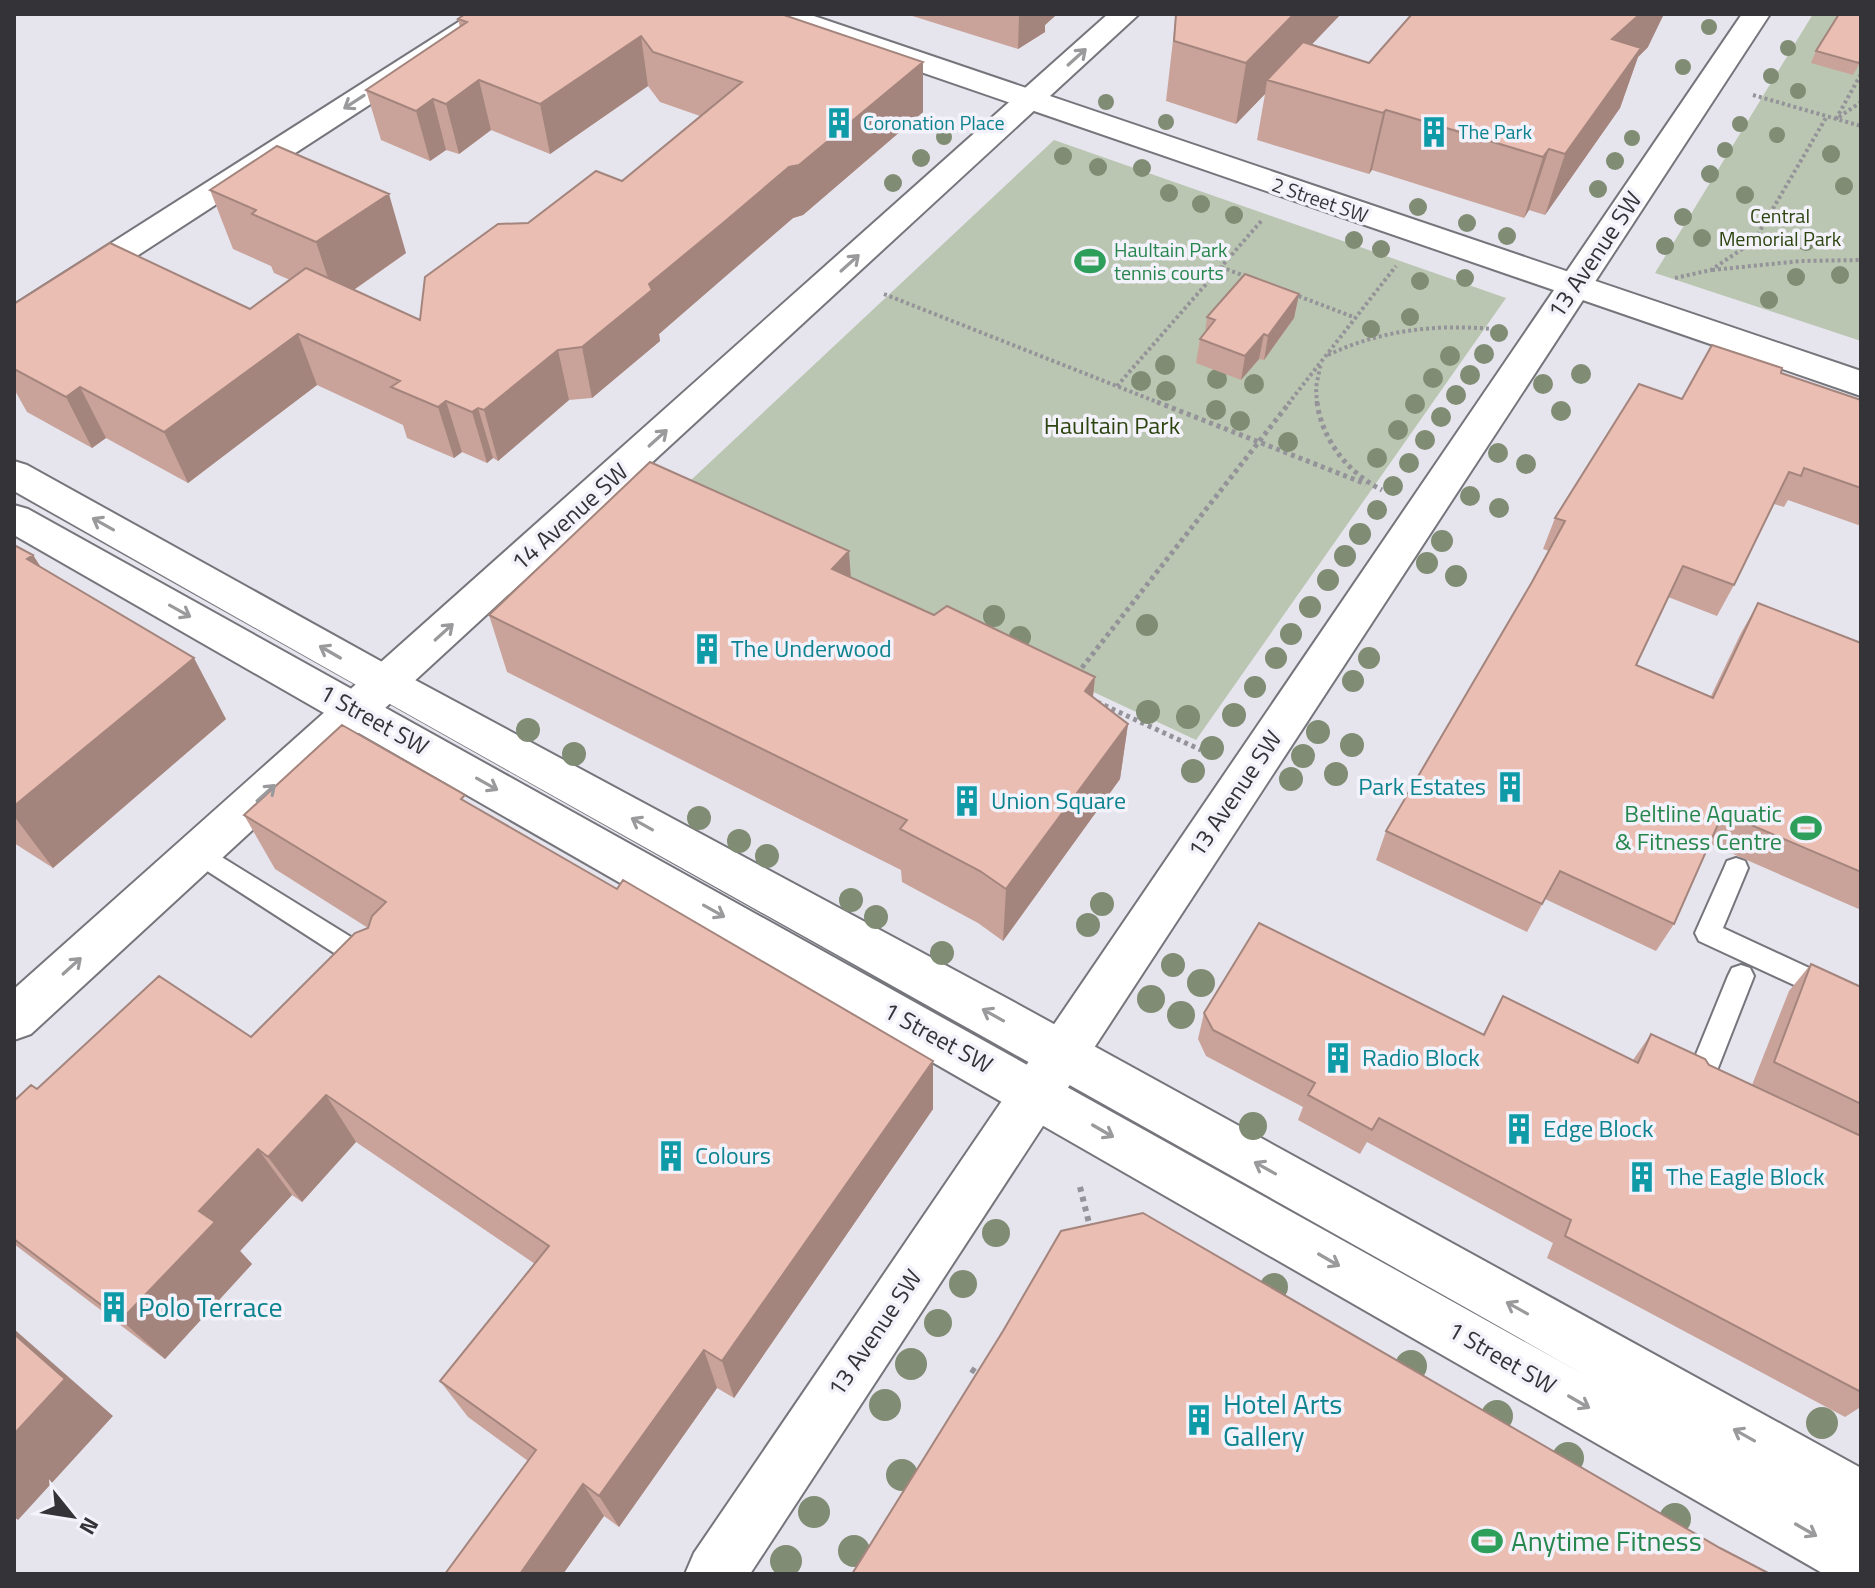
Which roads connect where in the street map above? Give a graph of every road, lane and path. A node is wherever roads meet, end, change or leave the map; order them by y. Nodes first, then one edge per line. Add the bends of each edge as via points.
1 (490, 14) edge
2 (780, 14) edge
3 (1125, 14) edge
4 (1756, 14) edge
5 (1861, 74) edge
6 (1753, 95) dead end
7 (1029, 100) junction
8 (1861, 102) edge
9 (1827, 116) junction
10 (1836, 119) junction
11 (1861, 126) edge
12 (1269, 212) dead end
13 (1402, 259) dead end
14 (1861, 260) edge
15 (1221, 267) junction
16 (1711, 270) junction
17 (1666, 280) dead end
18 (1261, 282) edge
19 (1575, 286) junction
20 (1288, 293) edge
21 (884, 294) dead end
22 (1356, 318) junction
23 (14, 320) edge
24 (1494, 329) dead end
25 (1323, 360) junction
26 (1861, 384) edge
27 (1117, 386) junction
28 (1258, 442) junction
29 (14, 474) edge
30 (1366, 484) junction
31 (1382, 490) dead end
32 (14, 518) edge
33 (1075, 676) edge
34 (372, 698) junction
35 (1093, 700) edge
36 (1201, 750) dead end
37 (199, 853) junction
38 (1736, 868) dead end
39 (383, 971) edge
40 (1741, 976) dead end
41 (1861, 1004) edge
42 (14, 1019) edge
43 (1048, 1073) junction
44 (1740, 1099) edge
45 (1080, 1187) dead end
46 (1093, 1238) edge
47 (971, 1369) dead end
48 (988, 1380) edge
49 (1861, 1500) edge
50 (1861, 1562) edge
51 (715, 1574) edge

1 -> 23 street
2 - 7 street, 2 Street SW
7 -> 3 street, 14 Avenue SW
4 - 19 street, 13 Avenue SW
5 - 10 path
6 - 9 path
7 - 19 street, 2 Street SW
34 -> 7 street, 14 Avenue SW
8 - 10 path
9 - 10 path
9 - 16 path via 1754,241
10 - 11 path
12 - 15 path
13 - 22 path
14 - 16 path
15 - 18 path
15 - 27 path
16 - 17 path
19 - 26 street, 2 Street SW
19 - 43 street, 13 Avenue SW
20 - 22 path
21 - 27 path
22 - 25 path
24 - 25 path via 1419,329 1352,342
25 - 28 path
25 - 30 path via 1316,394 1322,419 1344,461
27 - 28 path
28 - 30 path
28 - 33 path
34 -> 29 street, 1 Street SW
30 - 31 path
32 -> 34 street, 1 Street SW
37 -> 34 street, 14 Avenue SW
34 - 43 street, 1 Street SW
35 - 36 path
37 - 39 lane
42 -> 37 street, 14 Avenue SW
38 - 41 lane via 1708,933
40 - 44 lane via 1700,1079
49 -> 43 street, 1 Street SW
43 -> 50 street, 1 Street SW
43 - 51 street, 13 Avenue SW
45 - 46 path
47 - 48 path

